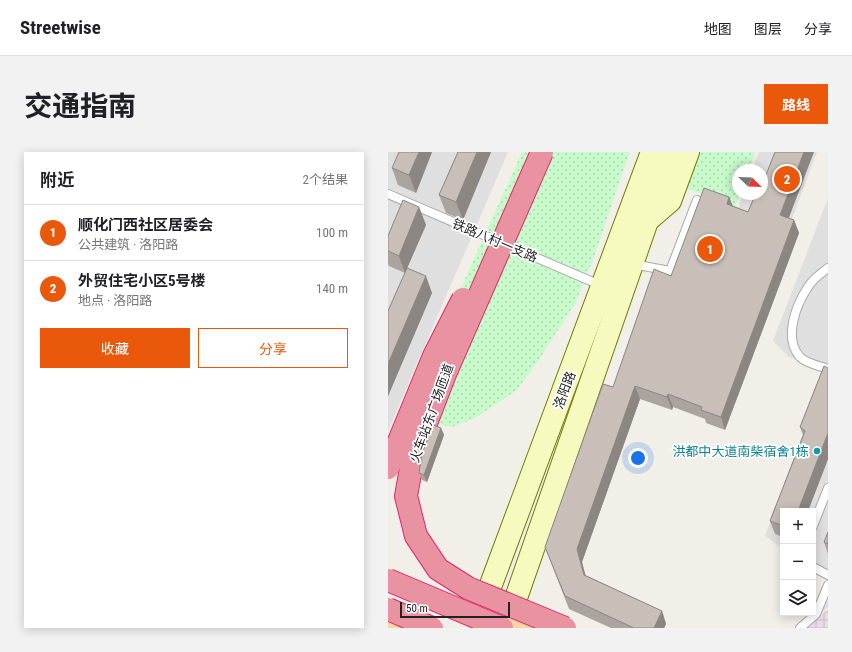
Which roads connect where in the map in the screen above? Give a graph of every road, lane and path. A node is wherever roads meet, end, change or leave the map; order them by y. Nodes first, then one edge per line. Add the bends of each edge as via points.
1 (542, 152) edge
2 (652, 152) edge
3 (671, 152) edge
4 (688, 152) edge
5 (388, 194) edge
6 (697, 200) dead end
7 (647, 221) junction
8 (632, 264) junction
9 (828, 268) edge
10 (603, 286) junction
11 (828, 370) edge
12 (388, 468) edge
13 (828, 488) edge
14 (816, 518) edge
15 (816, 569) edge
16 (388, 570) edge
17 (828, 575) edge
18 (388, 580) edge
19 (828, 586) edge
20 (388, 609) edge
21 (479, 619) edge
22 (388, 621) edge
23 (511, 626) edge
24 (402, 628) edge
25 (432, 628) edge
26 (565, 628) edge
27 (800, 628) edge

1 - 12 highway, 火车站东广场匝道, bridge via 434,356
1 - 26 highway, 火车站东广场匝道, bridge via 445,374 413,457 406,496 416,536 438,569 468,588
2 - 10 main road, 洛阳路
3 - 7 main road, 洛阳路
4 - 7 main road via 670,202
5 - 10 lane, 铁路八村一支路
6 - 8 lane via 670,271
7 - 8 main road, 洛阳路
8 - 23 main road, 洛阳路
9 - 11 lane via 808,286 792,325 793,344 800,358
10 - 21 main road, 洛阳路
13 - 14 lane
15 - 17 lane
16 - 21 main road
18 - 23 highway, bridge
19 - 27 lane via 816,614
20 - 25 highway, bridge
21 - 23 main road
22 - 24 main road

